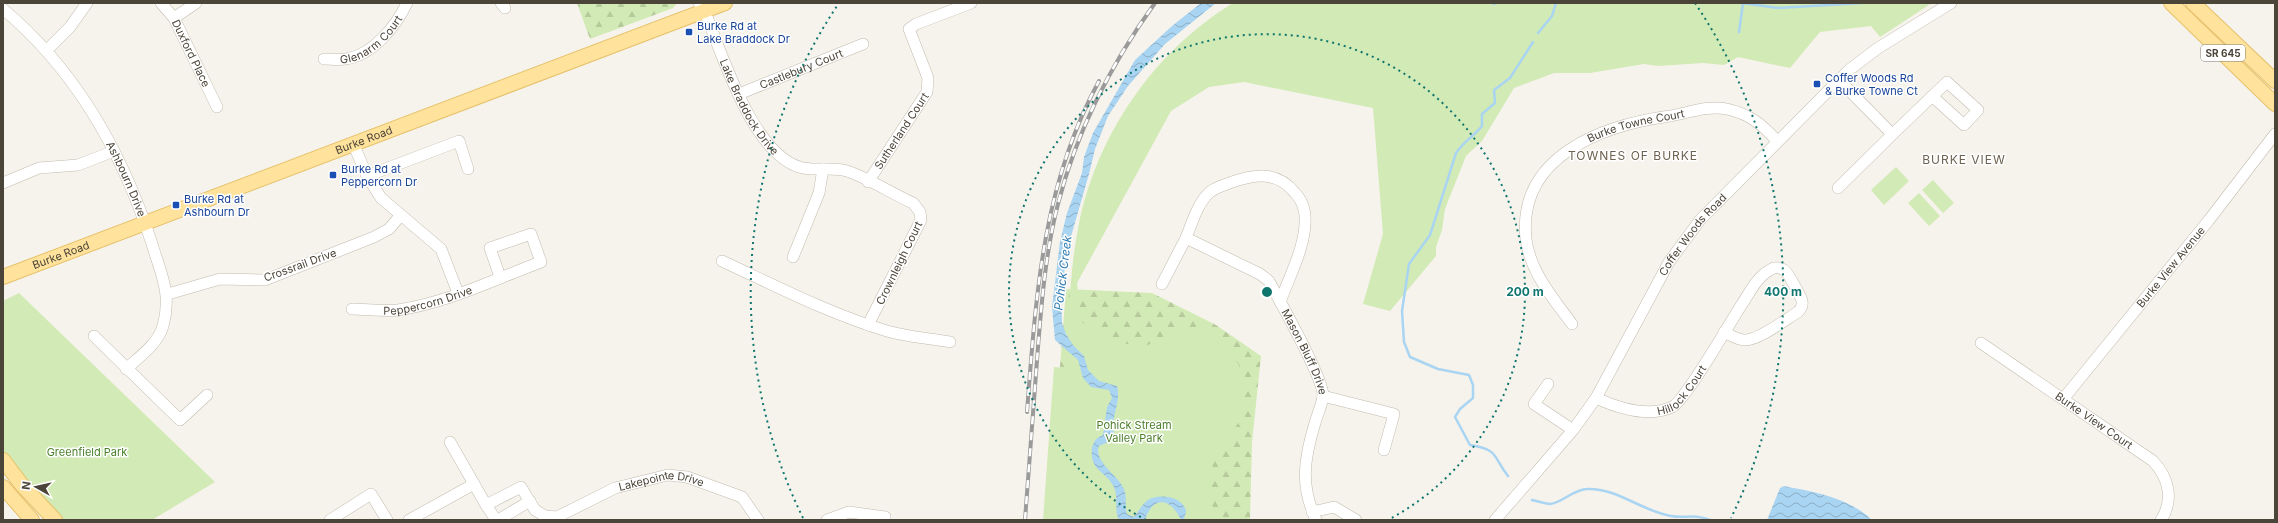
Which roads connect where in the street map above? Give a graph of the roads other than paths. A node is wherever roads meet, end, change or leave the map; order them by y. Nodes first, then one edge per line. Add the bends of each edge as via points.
1 (87, 3) edge
2 (161, 3) edge
3 (196, 3) edge
4 (407, 3) edge
5 (725, 3) edge
6 (971, 3) edge
7 (1951, 3) edge
8 (2171, 3) edge
9 (2193, 3) edge
10 (703, 6) edge
11 (3, 9) edge
12 (174, 18) junction
13 (863, 44) dead end
14 (47, 50) junction
15 (324, 59) dead end
16 (1838, 80) junction
17 (2275, 82) edge
18 (738, 94) junction
19 (1932, 96) dead end
20 (2275, 104) edge
21 (217, 107) dead end
22 (1892, 134) junction
23 (2275, 134) edge
24 (1777, 141) junction
25 (353, 143) junction
26 (114, 151) junction
27 (468, 169) dead end
28 (823, 169) junction
29 (367, 176) junction
30 (868, 182) junction
31 (3, 183) edge
32 (1838, 188) dead end
33 (400, 216) junction
34 (145, 223) junction
35 (1186, 238) junction
36 (792, 257) dead end
37 (722, 260) dead end
38 (3, 277) edge
39 (500, 277) junction
40 (1162, 284) dead end
41 (458, 293) junction
42 (168, 294) junction
43 (1280, 302) junction
44 (352, 308) dead end
45 (1572, 324) dead end
46 (868, 325) junction
47 (1724, 332) junction
48 (94, 336) dead end
49 (950, 342) dead end
50 (1981, 343) dead end
51 (126, 369) junction
52 (1548, 384) dead end
53 (207, 395) dead end
54 (1323, 396) junction
55 (1596, 398) junction
56 (2064, 398) junction
57 (1573, 430) junction
58 (450, 442) dead end
59 (1384, 450) dead end
60 (3, 460) edge
61 (474, 484) junction
62 (3, 487) edge
63 (530, 501) junction
64 (486, 505) junction
65 (1314, 516) edge
66 (32, 520) edge
67 (55, 520) edge
68 (330, 520) edge
69 (387, 520) edge
70 (409, 520) edge
71 (497, 520) edge
72 (758, 520) edge
73 (827, 520) edge
74 (885, 520) edge
75 (1356, 520) edge
76 (1496, 520) edge
77 (2161, 520) edge

1 - 14 street via 70,27
2 - 12 street, Duxford Place
3 - 12 street
4 - 15 street, Glenarm Court via 394,25 370,47 347,59
5 - 10 main road, Burke Road
6 - 30 street, Sutherland Court via 909,29 928,78 927,92
7 - 16 street, Coffer Woods Road via 1878,48
8 - 20 main road, SR 645
9 - 17 main road, SR 645
10 - 18 street, Lake Braddock Drive
10 - 25 main road, Burke Road
11 - 14 street, Ashbourn Drive
12 - 21 street, Duxford Place
13 - 18 street, Castlebury Court
14 - 26 street, Ashbourn Drive via 80,94
16 - 22 street
16 - 24 street, Coffer Woods Road
18 - 28 street, Lake Braddock Drive via 750,118 776,152 799,167
19 - 22 street
22 - 32 street
23 - 56 street, Burke View Avenue via 2209,220
24 - 45 street, Burke Towne Court via 1753,118 1725,109 1709,109 1633,122 1589,138 1561,154 1542,175 1528,201 1526,240 1542,284
24 - 55 street, Coffer Woods Road via 1708,210 1679,246
25 - 29 street
25 - 34 main road, Burke Road
26 - 31 street via 78,164 39,168
26 - 34 street, Ashbourn Drive
27 - 29 street via 459,142
28 - 30 street, Crownleigh Court via 848,172
28 - 36 street via 820,193
29 - 33 street via 380,198
30 - 46 street, Crownleigh Court via 912,203 920,212 921,220
33 - 41 street via 441,249
33 - 42 street, Crossrail Drive via 388,229 374,237 265,280 220,279
34 - 38 main road, Burke Road
34 - 42 street, Ashbourn Drive
35 - 40 street, Mason Bluff Drive
35 - 43 street, Mason Bluff Drive via 1260,274 1269,281
35 - 43 street, Mason Bluff Drive via 1204,199 1211,192 1252,176 1266,175 1280,179 1290,186 1301,200 1305,213 1303,241
37 - 46 street via 806,300
39 - 39 street, Peppercorn Drive via 541,262 531,234 490,248
39 - 41 street, Peppercorn Drive
41 - 44 street, Peppercorn Drive via 434,302 396,310
42 - 51 street, Ashbourn Drive via 163,327 155,341
43 - 54 street, Mason Bluff Drive via 1318,378
46 - 49 street via 889,332
47 - 47 street, Hillock Court via 1745,340 1754,338 1798,312 1802,307 1802,301 1785,270 1778,267 1771,269 1758,280
47 - 55 street, Hillock Court via 1683,397 1673,407 1646,412 1613,406
48 - 51 street
50 - 56 street, Burke View Court
51 - 53 street via 180,420
52 - 57 street via 1534,404
54 - 59 street via 1394,414
54 - 65 street, Mason Bluff Drive via 1304,469 1307,495
55 - 57 street, Coffer Woods Road
56 - 77 street, Burke View Court via 2158,466 2169,490
57 - 76 street, Coffer Woods Road
58 - 61 street
60 - 67 main road via 22,485
61 - 64 street
61 - 70 street
62 - 66 main road
63 - 64 street via 521,487
63 - 71 street
63 - 72 street, Lakepointe Drive via 535,510 545,516 557,517 615,488 668,475 687,477 742,497
64 - 71 street
65 - 75 street via 1334,507
68 - 69 street via 371,494
73 - 74 street via 849,512 885,517

